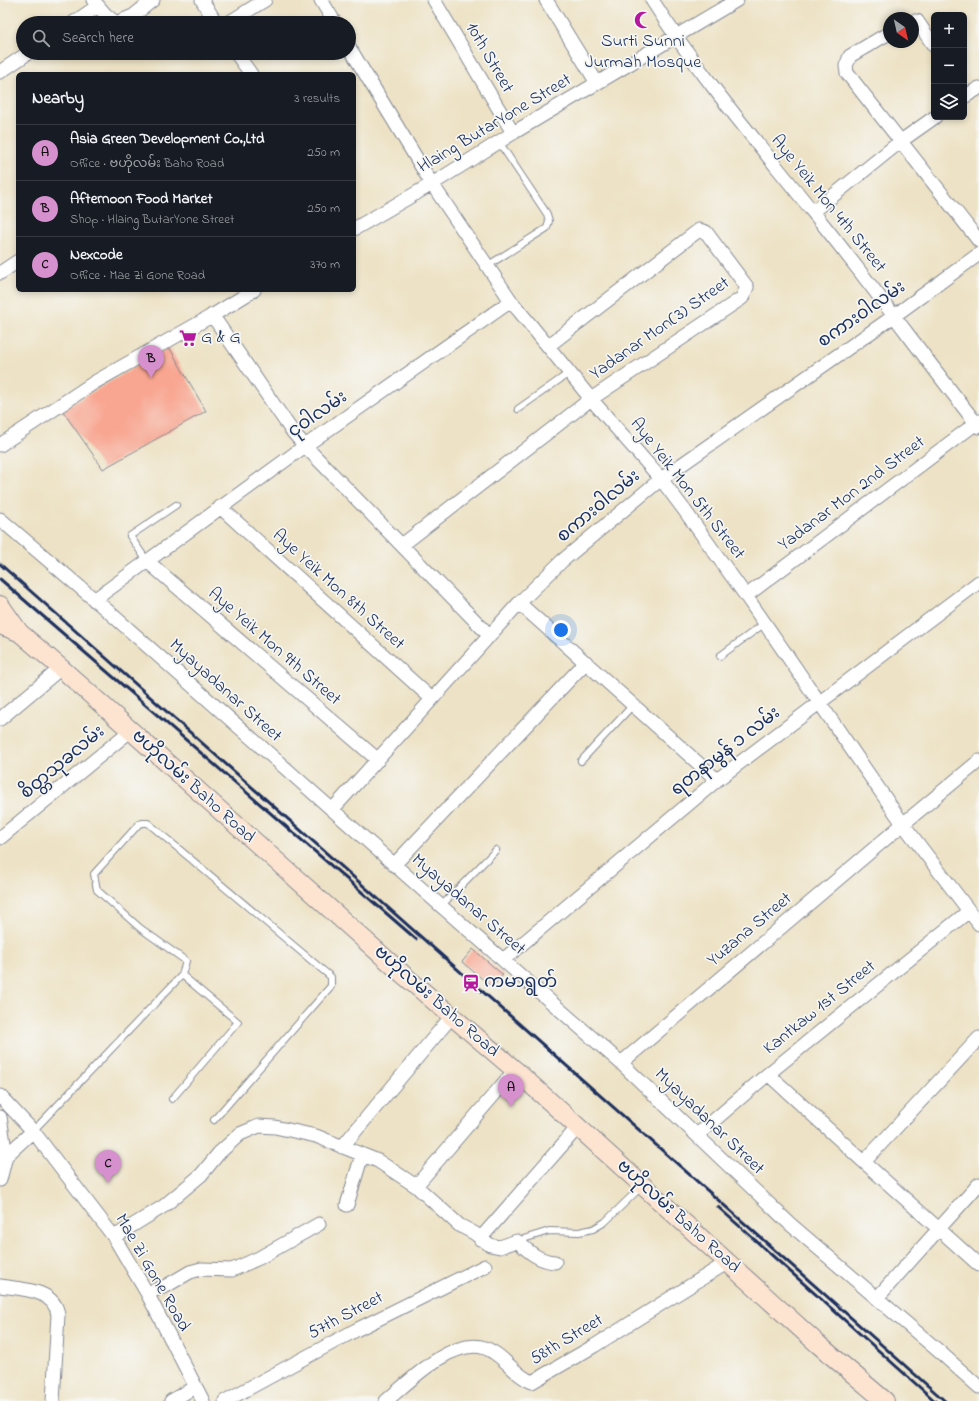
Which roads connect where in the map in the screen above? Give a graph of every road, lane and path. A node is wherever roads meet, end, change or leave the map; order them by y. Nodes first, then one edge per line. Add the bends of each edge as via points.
1 (153, 0) edge
2 (202, 0) edge
3 (265, 0) edge
4 (321, 0) edge
5 (434, 0) edge
6 (546, 0) edge
7 (652, 0) edge
8 (737, 0) edge
9 (96, 3) edge
10 (81, 16) edge
11 (107, 16) edge
12 (133, 16) edge
13 (212, 16) edge
14 (239, 16) edge
15 (331, 16) edge
16 (919, 24) edge
17 (675, 37) junction
18 (883, 37) edge
19 (931, 42) edge
20 (356, 59) edge
21 (18, 60) edge
22 (241, 60) edge
23 (0, 72) edge
24 (250, 72) edge
25 (597, 83) junction
26 (931, 120) edge
27 (513, 134) junction
28 (901, 141) junction
29 (499, 142) junction
30 (432, 184) junction
31 (813, 212) junction
32 (356, 228) edge
33 (979, 241) edge
34 (979, 254) edge
35 (16, 262) edge
36 (488, 266) junction
37 (0, 273) edge
38 (251, 292) edge
39 (511, 301) junction
40 (212, 316) junction
41 (894, 316) junction
42 (548, 346) junction
43 (569, 372) junction
44 (591, 399) junction
45 (518, 409) dead end
46 (978, 424) edge
47 (0, 445) edge
48 (305, 446) junction
49 (661, 479) junction
50 (176, 505) dead end
51 (220, 507) junction
52 (0, 519) edge
53 (402, 545) junction
54 (147, 561) junction
55 (979, 582) edge
56 (746, 596) junction
57 (94, 600) junction
58 (519, 603) junction
59 (0, 606) edge
60 (765, 623) junction
61 (0, 625) edge
62 (19, 632) junction
63 (490, 636) junction
64 (720, 656) dead end
65 (586, 662) junction
66 (61, 668) junction
67 (432, 699) junction
68 (819, 702) junction
69 (633, 705) junction
70 (0, 719) edge
71 (130, 731) junction
72 (378, 760) junction
73 (581, 761) dead end
74 (979, 762) edge
75 (717, 780) junction
76 (332, 810) junction
77 (903, 824) junction
78 (0, 838) edge
79 (496, 850) dead end
80 (394, 865) junction
81 (441, 906) junction
82 (969, 911) junction
83 (979, 924) edge
84 (503, 960) junction
85 (182, 975) junction
86 (452, 1016) junction
87 (979, 1038) edge
88 (621, 1063) junction
89 (515, 1070) junction
90 (768, 1074) junction
91 (0, 1096) edge
92 (172, 1099) dead end
93 (0, 1117) edge
94 (214, 1120) dead end
95 (578, 1127) junction
96 (33, 1132) junction
97 (697, 1135) junction
98 (342, 1147) junction
99 (362, 1155) junction
100 (6, 1156) junction
101 (864, 1162) junction
102 (0, 1180) edge
103 (979, 1184) edge
104 (643, 1185) junction
105 (416, 1186) junction
106 (347, 1205) dead end
107 (319, 1224) dead end
108 (939, 1228) junction
109 (114, 1237) junction
110 (480, 1239) junction
111 (517, 1241) junction
112 (555, 1262) dead end
113 (728, 1262) junction
114 (979, 1265) edge
115 (485, 1266) dead end
116 (0, 1286) edge
117 (147, 1294) junction
118 (877, 1298) junction
119 (195, 1387) junction
120 (979, 1387) edge
121 (53, 1401) edge
122 (171, 1401) edge
123 (203, 1401) edge
124 (225, 1401) edge
125 (386, 1401) edge
126 (886, 1401) edge

1 - 12 street
2 - 13 street
3 - 14 street
4 - 15 street
5 - 27 street, 10th Street
6 - 25 street
7 - 17 street, Aye Yeik Mon 4th Street
8 - 17 street, Hlaing ButarYone Street
9 - 10 street
9 - 11 street
16 - 19 street
17 - 25 street, Hlaing ButarYone Street
17 - 31 street, Aye Yeik Mon 4th Street via 736,118
18 - 28 street via 850,56 846,66 847,73
20 - 30 street, Aye Yeik Mon 5th Street
21 - 23 street
22 - 24 street
25 - 27 street, Hlaing ButarYone Street
26 - 28 street
27 - 29 street, Hlaing ButarYone Street
28 - 31 street
28 - 33 street
29 - 30 street, Hlaing ButarYone Street
29 - 36 lane via 547,214 549,221 547,228
30 - 32 street, Hlaing ButarYone Street
30 - 36 street, Aye Yeik Mon 5th Street
31 - 41 street, Aye Yeik Mon 4th Street
34 - 41 street, စကား၀ါလမ်း
35 - 37 street
36 - 39 street, Aye Yeik Mon 5th Street
38 - 40 street
39 - 42 street, Aye Yeik Mon 5th Street
39 - 48 street, ငုဝါလမ်း
40 - 47 street via 95,382
40 - 48 street
41 - 46 street, Aye Yeik Mon 4th Street
41 - 49 street, စကား၀ါလမ်း
42 - 43 street, Aye Yeik Mon 5th Street
42 - 44 street, Yadanar Mon(3) Street via 699,230 706,232 747,288 742,298
43 - 44 street, Aye Yeik Mon 5th Street
43 - 45 lane
44 - 49 street, Aye Yeik Mon 5th Street
44 - 53 street, Yadanar Mon(3) Street
46 - 56 street, Yadanar Mon 2nd Street
48 - 51 street, ငုဝါလမ်း
48 - 53 street
49 - 56 street, Aye Yeik Mon 5th Street
49 - 58 street, စကား၀ါလမ်း via 562,561
50 - 54 lane via 130,536
51 - 54 street, ငုဝါလမ်း
51 - 67 street, Aye Yeik Mon 8th Street
52 - 57 street, Myayadanar Street
53 - 63 street
54 - 57 street, ငုဝါလမ်း
54 - 72 street, Aye Yeik Mon 9th Street
55 - 68 street, ရတနာမွန် ၁ လမ်း
56 - 60 street, Aye Yeik Mon 5th Street
57 - 76 street, Myayadanar Street
58 - 63 street, စကား၀ါလမ်း
58 - 65 street
59 - 62 main road
60 - 64 lane
60 - 68 street, Aye Yeik Mon 5th Street
61 - 62 main road, ဗဟိုလမ်း Baho Road
62 - 66 main road, ဗဟိုလမ်း Baho Road
63 - 67 street, စကား၀ါလမ်း
65 - 69 street
65 - 80 street
66 - 70 street
66 - 71 main road, ဗဟိုလမ်း Baho Road
67 - 72 street, စကား၀ါလမ်း
68 - 75 street, ရတနာမွန် ၁ လမ်း
68 - 77 street, Aye Yeik Mon 5th Street
69 - 73 lane
69 - 75 street
71 - 78 street, စိတ္တသုခလမ်း
71 - 86 main road, ဗဟိုလမ်း Baho Road
72 - 76 street, စကား၀ါလမ်း
74 - 77 street, Yuzana Street
75 - 84 street, ရတနာမွန် ၁ လမ်း
76 - 80 street, Myayadanar Street
77 - 82 street, Aye Yeik Mon 5th Street
77 - 88 street, Yuzana Street
79 - 81 lane
80 - 81 street, Myayadanar Street
81 - 84 street, Myayadanar Street
82 - 83 street, Aye Yeik Mon 5th Street
82 - 90 street, Kantkaw 1st Street
84 - 88 street, Myayadanar Street
85 - 92 lane via 238,1022
85 - 94 lane via 186,961 140,928 97,890 94,874 143,822 148,823 331,977 331,986
85 - 96 lane
86 - 89 main road, ဗဟိုလမ်း Baho Road
86 - 98 street
87 - 101 street
88 - 97 street, Myayadanar Street
89 - 95 main road, ဗဟိုလမ်း Baho Road
89 - 105 street
90 - 97 street, Kantkaw 1st Street
90 - 101 street
91 - 96 street, Mae Zi Gone Road
93 - 100 street
95 - 104 main road, ဗဟိုလမ်း Baho Road
95 - 110 street
96 - 100 street
96 - 109 street, Mae Zi Gone Road
97 - 118 street, Myayadanar Street via 790,1224
98 - 99 street
98 - 109 street via 316,1136 259,1126 240,1134 219,1153 200,1176 164,1206
99 - 105 street via 378,1161
99 - 106 street
100 - 102 street
101 - 108 street
103 - 108 street
104 - 111 lane via 605,1222 593,1229 579,1232 549,1231
104 - 113 main road, ဗဟိုလမ်း Baho Road
105 - 110 street via 459,1225
107 - 117 street via 259,1258 232,1270 201,1269 190,1272
108 - 114 street
108 - 118 street
109 - 117 street, Mae Zi Gone Road
110 - 111 street via 500,1247
111 - 112 street via 535,1257
113 - 125 street, 58th Street via 532,1382 524,1379 485,1348 468,1346 439,1358
113 - 126 main road, ဗဟိုလမ်း Baho Road via 819,1345
115 - 124 street, 57th Street via 356,1330
116 - 121 street via 42,1294 51,1298 56,1307 58,1315
117 - 119 street, Mae Zi Gone Road
118 - 120 street, Myayadanar Street
119 - 122 street
119 - 123 street, Mae Zi Gone Road

